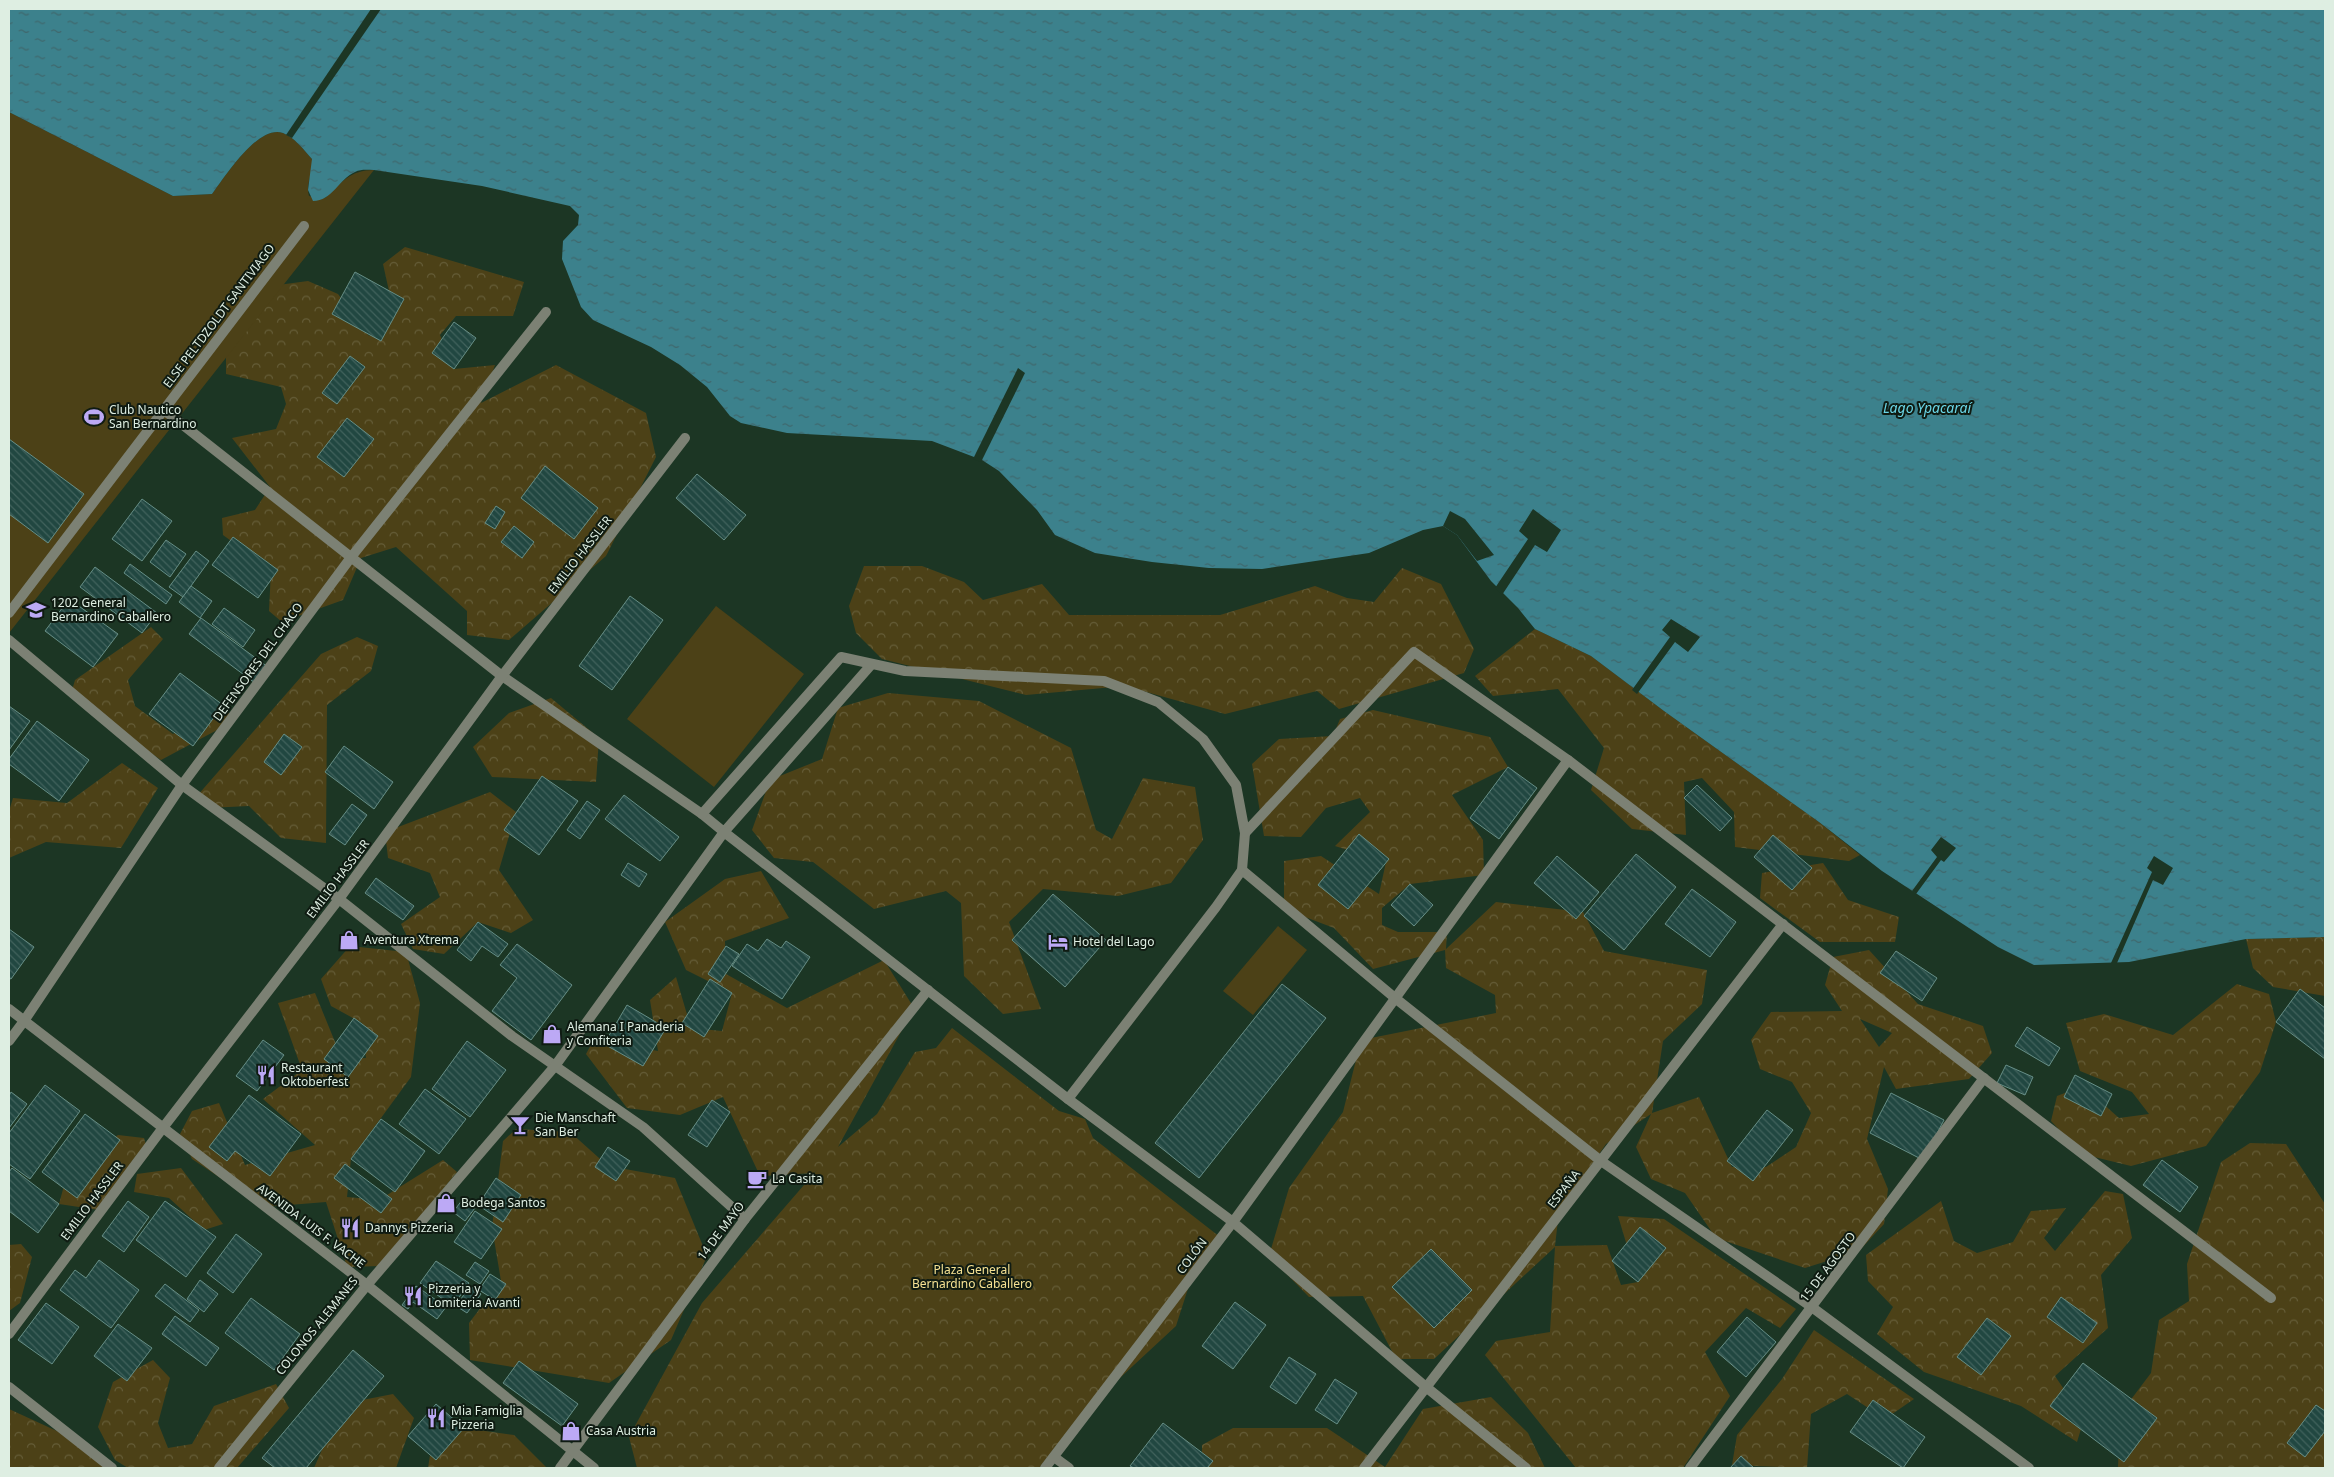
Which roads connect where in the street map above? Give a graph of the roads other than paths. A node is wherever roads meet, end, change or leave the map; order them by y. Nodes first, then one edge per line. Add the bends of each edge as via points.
1 (304, 226) dead end
2 (546, 312) dead end
3 (164, 410) junction
4 (685, 438) dead end
5 (352, 556) junction
6 (9, 613) edge
7 (9, 640) edge
8 (871, 665) junction
9 (502, 676) junction
10 (1568, 760) junction
11 (182, 785) junction
12 (702, 814) junction
13 (724, 832) junction
14 (1245, 833) junction
15 (1242, 870) junction
16 (340, 899) junction
17 (1783, 924) junction
18 (928, 990) junction
19 (1395, 998) junction
20 (9, 1009) edge
21 (24, 1022) junction
22 (9, 1041) edge
23 (555, 1066) junction
24 (1984, 1078) junction
25 (1068, 1099) junction
26 (162, 1129) junction
27 (1601, 1161) junction
28 (745, 1219) junction
29 (1233, 1222) junction
30 (367, 1285) junction
31 (2270, 1298) dead end
32 (1813, 1308) junction
33 (9, 1334) edge
34 (9, 1387) edge
35 (1426, 1387) junction
36 (573, 1452) junction
37 (1054, 1457) junction
38 (112, 1468) edge
39 (219, 1468) edge
40 (560, 1468) edge
41 (594, 1468) edge
42 (1045, 1468) edge
43 (1069, 1468) edge
44 (1364, 1468) edge
45 (1526, 1468) edge
46 (1690, 1468) edge
47 (2029, 1468) edge

1 - 3 street, ELSE PELTDZOLDT SANTIVIAGO
2 - 5 street, DEFENSORES DEL CHACO
3 - 5 street
3 - 6 street, ELSE PELTDZOLDT SANTIVIAGO
4 - 9 street, EMILIO HASSLER
5 - 9 street
5 - 11 street, DEFENSORES DEL CHACO
7 - 11 street
8 - 12 street via 842,657
8 - 13 street, COLONOS ALEMANES
8 - 14 street via 905,671 1104,681 1158,702 1203,739 1236,785
9 - 12 street
9 - 16 street, EMILIO HASSLER
10 - 14 street via 1414,652
10 - 17 street
10 - 19 street, COLÓN
11 - 16 street
11 - 21 street, DEFENSORES DEL CHACO
12 - 13 street
13 - 18 street
13 - 23 street, COLONOS ALEMANES
14 - 15 street
15 - 19 street
15 - 25 street
16 - 23 street via 512,1036
16 - 26 street, EMILIO HASSLER
17 - 24 street
17 - 27 street, ESPAÑA
18 - 25 street
18 - 28 street, 14 DE MAYO
19 - 27 street
19 - 29 street, COLÓN
20 - 21 street, AVENIDA LUIS F. VACHE
21 - 22 street, DEFENSORES DEL CHACO
21 - 26 street, AVENIDA LUIS F. VACHE
23 - 28 street via 642,1127
23 - 30 street, COLONOS ALEMANES
24 - 31 street
24 - 32 street, 15 DE AGOSTO
25 - 29 street
26 - 30 street, AVENIDA LUIS F. VACHE
26 - 33 street, EMILIO HASSLER
27 - 32 street
27 - 35 street, ESPAÑA
28 - 36 street, 14 DE MAYO
29 - 35 street
29 - 37 street, COLÓN
30 - 36 street, AVENIDA LUIS F. VACHE
30 - 39 street, COLONOS ALEMANES
32 - 46 street, 15 DE AGOSTO
32 - 47 street
34 - 38 street
35 - 44 street, ESPAÑA
35 - 45 street
36 - 40 street, 14 DE MAYO
36 - 41 street, AVENIDA LUIS F. VACHE
37 - 42 street, COLÓN
37 - 43 street

